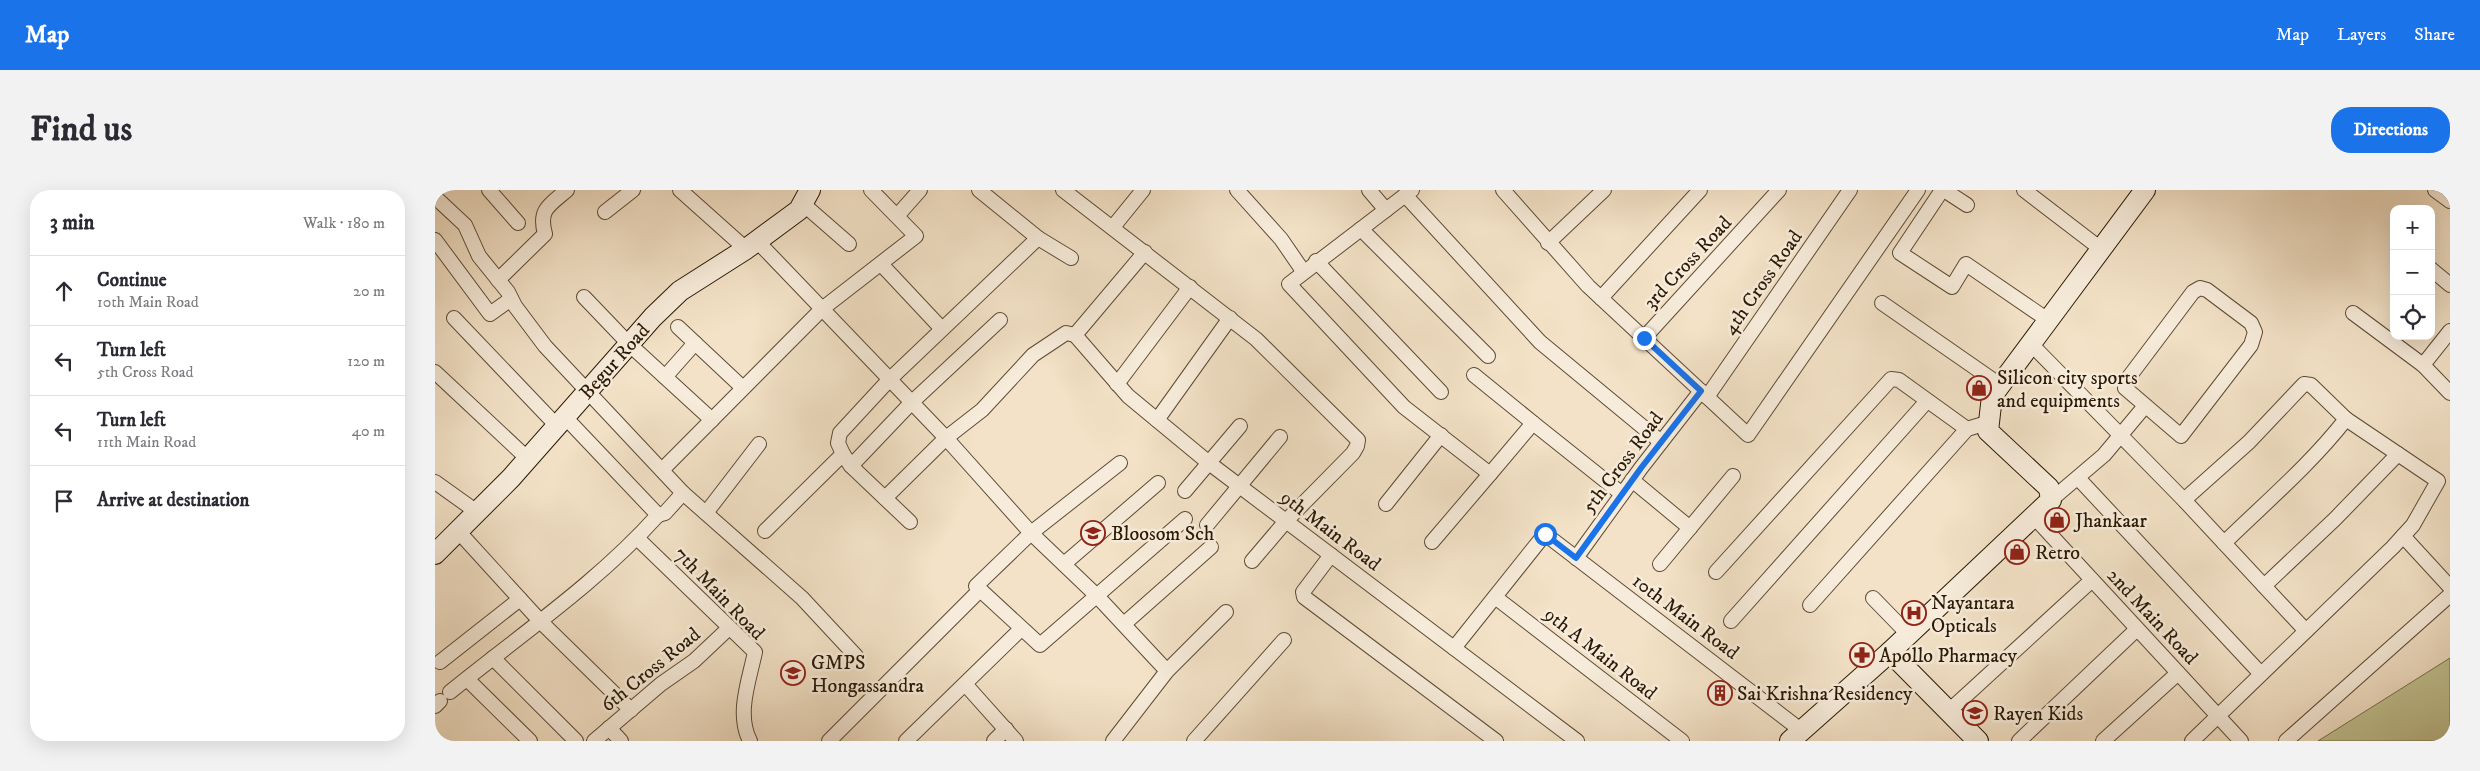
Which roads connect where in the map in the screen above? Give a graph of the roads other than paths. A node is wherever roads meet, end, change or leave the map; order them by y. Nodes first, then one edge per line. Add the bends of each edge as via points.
1 (489, 190) edge
2 (567, 190) edge
3 (633, 190) edge
4 (680, 190) edge
5 (871, 190) edge
6 (920, 190) edge
7 (979, 190) edge
8 (1063, 190) edge
9 (1143, 190) edge
10 (1237, 190) edge
11 (1369, 190) edge
12 (1503, 190) edge
13 (1604, 190) edge
14 (1700, 190) edge
15 (1779, 190) edge
16 (1850, 190) edge
17 (1917, 190) edge
18 (1943, 190) edge
19 (2025, 190) edge
20 (2435, 190) edge
21 (1408, 193) edge
22 (2138, 193) edge
23 (435, 197) edge
24 (806, 197) edge
25 (2450, 202) edge
26 (1967, 205) dead end
27 (1386, 210) junction
28 (605, 212) dead end
29 (897, 216) junction
30 (518, 224) dead end
31 (1113, 227) junction
32 (1361, 229) junction
33 (1038, 238) junction
34 (435, 240) edge
35 (1548, 243) junction
36 (849, 244) dead end
37 (752, 245) junction
38 (2101, 250) junction
39 (1145, 252) junction
40 (1071, 258) dead end
41 (1317, 261) junction
42 (881, 264) junction
43 (1303, 271) junction
44 (2435, 272) edge
45 (498, 280) junction
46 (2450, 285) edge
47 (1190, 287) junction
48 (584, 297) dead end
49 (1601, 298) junction
50 (511, 299) junction
51 (1882, 303) dead end
52 (822, 309) junction
53 (2353, 313) dead end
54 (454, 318) dead end
55 (1230, 318) junction
56 (1000, 320) dead end
57 (2048, 320) junction
58 (678, 327) dead end
59 (942, 329) junction
60 (2450, 331) edge
61 (1075, 335) junction
62 (1644, 338) junction
63 (695, 343) junction
64 (629, 344) junction
65 (2031, 344) junction
66 (1488, 356) dead end
67 (2423, 365) junction
68 (435, 372) edge
69 (1474, 375) dead end
70 (665, 377) junction
71 (889, 380) junction
72 (1117, 384) junction
73 (2000, 385) junction
74 (743, 388) junction
75 (587, 390) junction
76 (1441, 392) dead end
77 (2450, 393) edge
78 (1704, 394) junction
79 (1927, 401) junction
80 (911, 403) junction
81 (2145, 406) junction
82 (2346, 419) junction
83 (712, 420) junction
84 (1157, 420) junction
85 (561, 421) junction
86 (1990, 422) junction
87 (1533, 423) junction
88 (1241, 426) dead end
89 (1967, 429) junction
90 (1441, 435) junction
91 (2120, 435) junction
92 (1280, 437) dead end
93 (946, 438) junction
94 (1661, 442) junction
95 (759, 444) dead end
96 (2398, 454) junction
97 (528, 459) junction
98 (847, 460) junction
99 (1120, 463) dead end
100 (1209, 463) junction
101 (662, 470) junction
102 (1490, 474) junction
103 (1733, 476) dead end
104 (2078, 478) junction
105 (1632, 480) junction
106 (435, 482) edge
107 (1158, 483) dead end
108 (1239, 486) junction
109 (1185, 491) dead end
110 (683, 493) junction
111 (1622, 494) junction
112 (885, 498) junction
113 (2051, 500) junction
114 (2184, 500) junction
115 (1386, 504) dead end
116 (477, 512) junction
117 (706, 513) junction
118 (658, 515) junction
119 (2035, 518) junction
120 (1185, 519) dead end
121 (1286, 521) junction
122 (909, 522) dead end
123 (1207, 525) dead end
124 (1690, 528) junction
125 (458, 531) junction
126 (765, 531) dead end
127 (1031, 533) junction
128 (2403, 536) junction
129 (637, 538) junction
130 (1432, 542) dead end
131 (2224, 543) junction
132 (1211, 547) dead end
133 (435, 554) edge
134 (1331, 555) junction
135 (1576, 558) junction
136 (1252, 562) dead end
137 (1064, 564) junction
138 (1660, 564) dead end
139 (1715, 572) dead end
140 (2092, 580) junction
141 (2264, 586) junction
142 (2450, 587) edge
143 (980, 590) junction
144 (2450, 595) edge
145 (1097, 596) junction
146 (1495, 596) junction
147 (1873, 598) dead end
148 (520, 599) junction
149 (1810, 605) dead end
150 (1226, 612) dead end
151 (1731, 621) dead end
152 (541, 622) junction
153 (1124, 624) junction
154 (729, 628) junction
155 (1021, 629) junction
156 (2137, 629) junction
157 (2306, 632) junction
158 (1909, 635) junction
159 (1284, 640) dead end
160 (1454, 648) junction
161 (1890, 652) junction
162 (856, 656) dead end
163 (493, 658) junction
164 (440, 662) dead end
165 (1167, 671) junction
166 (2178, 673) junction
167 (2261, 674) junction
168 (467, 679) junction
169 (965, 684) junction
170 (442, 700) edge
171 (631, 710) junction
172 (1949, 711) junction
173 (2219, 717) junction
174 (609, 728) junction
175 (1006, 729) junction
176 (1796, 736) edge
177 (530, 741) edge
178 (576, 741) edge
179 (594, 741) edge
180 (621, 741) edge
181 (750, 741) edge
182 (829, 741) edge
183 (906, 741) edge
184 (994, 741) edge
185 (1015, 741) edge
186 (1113, 741) edge
187 (1194, 741) edge
188 (1496, 741) edge
189 (1577, 741) edge
190 (1682, 741) edge
191 (1978, 741) edge
192 (2019, 741) edge
193 (2103, 741) edge
194 (2192, 741) edge
195 (2241, 741) edge
196 (2286, 741) edge

1 - 30 street
2 - 45 street via 544,210 541,221 545,234
3 - 28 street
4 - 37 street
5 - 29 street
6 - 29 street
7 - 33 street
8 - 31 street
9 - 31 street
10 - 43 street via 1281,239
11 - 27 street
12 - 35 street
13 - 35 street
14 - 49 street
15 - 62 street, 3rd Cross Road
16 - 78 street, 4th Cross Road
17 - 78 street via 1748,434
18 - 26 street
18 - 57 street via 1900,253 1952,287 1966,264
19 - 38 street
20 - 25 street
21 - 27 street
21 - 94 street via 1540,342
22 - 38 street
23 - 45 street via 465,225 479,256
24 - 36 street
24 - 37 street, Begur Road via 799,210
27 - 32 street
29 - 42 street via 917,236
31 - 39 street
32 - 41 street
32 - 66 street
33 - 40 street
33 - 59 street
34 - 50 street via 490,314
35 - 49 street
37 - 52 street
37 - 64 street, Begur Road via 679,291
38 - 57 street
39 - 47 street
39 - 61 street
41 - 43 street
41 - 76 street
42 - 52 street
42 - 59 street
43 - 90 street via 1289,284 1404,408
44 - 46 street
45 - 50 street
47 - 55 street
47 - 72 street
48 - 64 street
49 - 62 street
50 - 75 street via 545,346
51 - 73 street
52 - 71 street
52 - 74 street
53 - 67 street
54 - 85 street
55 - 84 street
55 - 121 street via 1256,339 1357,440 1353,452
56 - 80 street
57 - 65 street
58 - 63 street
59 - 71 street
60 - 67 street
61 - 72 street, 9th Main Road
61 - 93 street via 1066,333 1033,356 982,410
62 - 78 street
63 - 70 street
63 - 74 street
64 - 70 street
64 - 75 street, Begur Road
65 - 73 street
65 - 91 street
67 - 77 street
68 - 97 street
69 - 87 street
70 - 83 street
71 - 80 street
71 - 98 street via 841,433 838,443
72 - 84 street, 9th Main Road
73 - 86 street via 1993,396
74 - 83 street
75 - 85 street, Begur Road
75 - 101 street
78 - 94 street, 5th Cross Road
79 - 89 street
79 - 139 street via 1899,380 1891,379
79 - 151 street
80 - 93 street
80 - 98 street
81 - 81 street via 2125,388 2126,380 2193,292 2200,288 2207,290 2251,323 2255,332 2251,346 2181,436
81 - 91 street
82 - 96 street
82 - 114 street via 2311,385 2304,384 2249,442
82 - 131 street via 2294,478
83 - 101 street
84 - 100 street, 9th Main Road
85 - 97 street, Begur Road
85 - 118 street
86 - 89 street
86 - 113 street via 1989,431 2049,488
87 - 102 street
87 - 111 street
88 - 100 street
89 - 149 street
90 - 102 street
90 - 115 street
91 - 104 street via 2104,455
91 - 114 street
92 - 108 street
93 - 112 street
93 - 127 street
94 - 105 street, 5th Cross Road
95 - 117 street
96 - 128 street via 2438,481 2428,503
96 - 141 street
97 - 116 street, Begur Road
98 - 112 street
98 - 126 street
99 - 127 street
100 - 108 street, 9th Main Road
100 - 109 street
101 - 110 street
102 - 130 street
103 - 124 street
104 - 113 street
104 - 167 street
105 - 111 street, 5th Cross Road
105 - 124 street
106 - 116 street
107 - 137 street
108 - 121 street, 9th Main Road
108 - 123 street
110 - 117 street
110 - 118 street via 665,513
111 - 135 street, 5th Cross Road
112 - 122 street
113 - 119 street
114 - 131 street
116 - 125 street, Begur Road
117 - 162 street via 802,598
118 - 129 street
119 - 140 street, 2nd Main Road
119 - 158 street
120 - 145 street
121 - 134 street, 9th Main Road
121 - 136 street
124 - 138 street
125 - 133 street, Begur Road
125 - 148 street
127 - 137 street
127 - 143 street via 976,586
128 - 142 street
128 - 157 street
129 - 152 street
129 - 154 street, 7th Main Road
131 - 141 street
132 - 153 street
134 - 160 street, 9th Main Road
134 - 188 street via 1303,592 1304,597
135 - 146 street, 10th Main Road via 1545,534
135 - 176 street, 10th Main Road
137 - 145 street
140 - 156 street, 2nd Main Road
140 - 172 street
141 - 157 street
143 - 155 street
143 - 182 street
144 - 196 street
145 - 153 street
145 - 155 street via 1040,645
146 - 160 street
146 - 190 street, 9th A Main Road
147 - 158 street
148 - 152 street
148 - 164 street
150 - 165 street
152 - 163 street
152 - 171 street
153 - 165 street
154 - 171 street, 6th Cross Road
154 - 181 street, 7th Main Road via 755,652 743,714 744,729
155 - 169 street
156 - 166 street, 2nd Main Road
156 - 192 street
157 - 167 street
158 - 161 street
159 - 187 street
160 - 189 street, 9th Main Road
161 - 172 street
161 - 176 street
163 - 168 street
163 - 178 street
165 - 186 street
166 - 173 street, 2nd Main Road
166 - 193 street
167 - 173 street
168 - 170 street
168 - 177 street
169 - 175 street
169 - 183 street
171 - 174 street, 6th Cross Road
172 - 191 street
173 - 194 street
173 - 195 street, 2nd Main Road
174 - 179 street, 6th Cross Road
174 - 180 street
175 - 184 street
175 - 185 street

